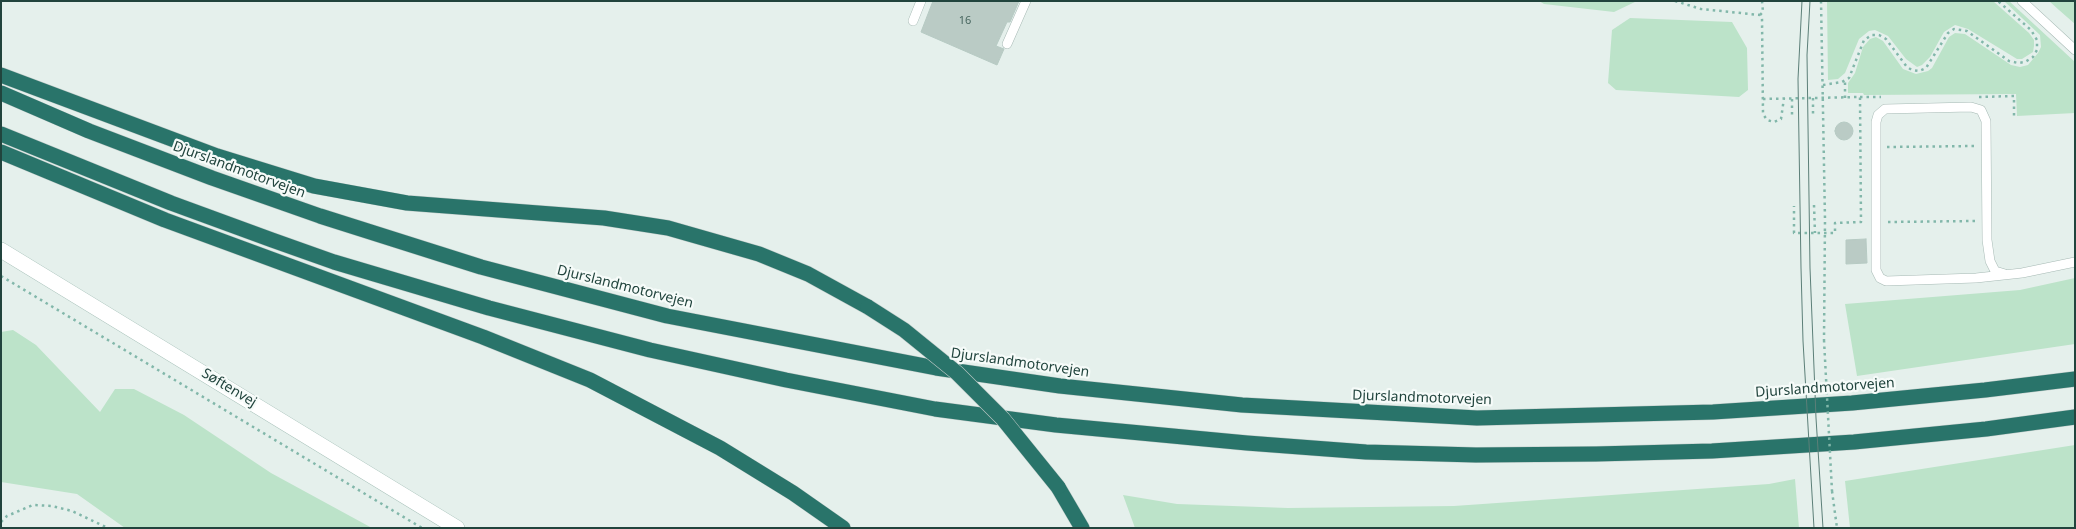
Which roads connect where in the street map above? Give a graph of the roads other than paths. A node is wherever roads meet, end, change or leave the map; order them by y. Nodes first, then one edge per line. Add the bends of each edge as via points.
1 (920, 1) edge
2 (1026, 1) edge
3 (2022, 1) edge
4 (914, 21) dead end
5 (1007, 44) dead end
6 (2075, 50) edge
7 (1, 69) edge
8 (1, 75) edge
9 (1, 93) edge
10 (57, 95) junction
11 (1, 134) edge
12 (1, 152) edge
13 (1, 250) edge
14 (2075, 262) edge
15 (2005, 274) junction
16 (2075, 378) edge
17 (2075, 417) edge
18 (457, 528) edge
19 (843, 528) edge
20 (1082, 528) edge

1 - 4 lane
2 - 5 lane
3 - 6 lane
7 - 10 highway
8 - 10 highway
9 - 16 highway, Djurslandmotorvejen via 212,178 481,267 676,318 936,368 1060,386 1242,405 1477,418 1713,412 1852,403
10 - 20 highway, bridge via 217,156 314,186 407,203 604,218 668,228 759,254 808,274 904,330 957,373 1003,419 1058,487
11 - 17 highway via 272,240 489,308 659,352 935,409 1247,444 1476,455 1702,451 1854,442
12 - 19 highway via 165,220 483,337 590,380 720,448
13 - 18 main road, Søftenvej
14 - 15 lane
15 - 15 lane via 1995,271 1990,261 1986,121 1981,110 1971,107 1885,109 1876,122 1876,270 1880,278 1886,281 1933,280

